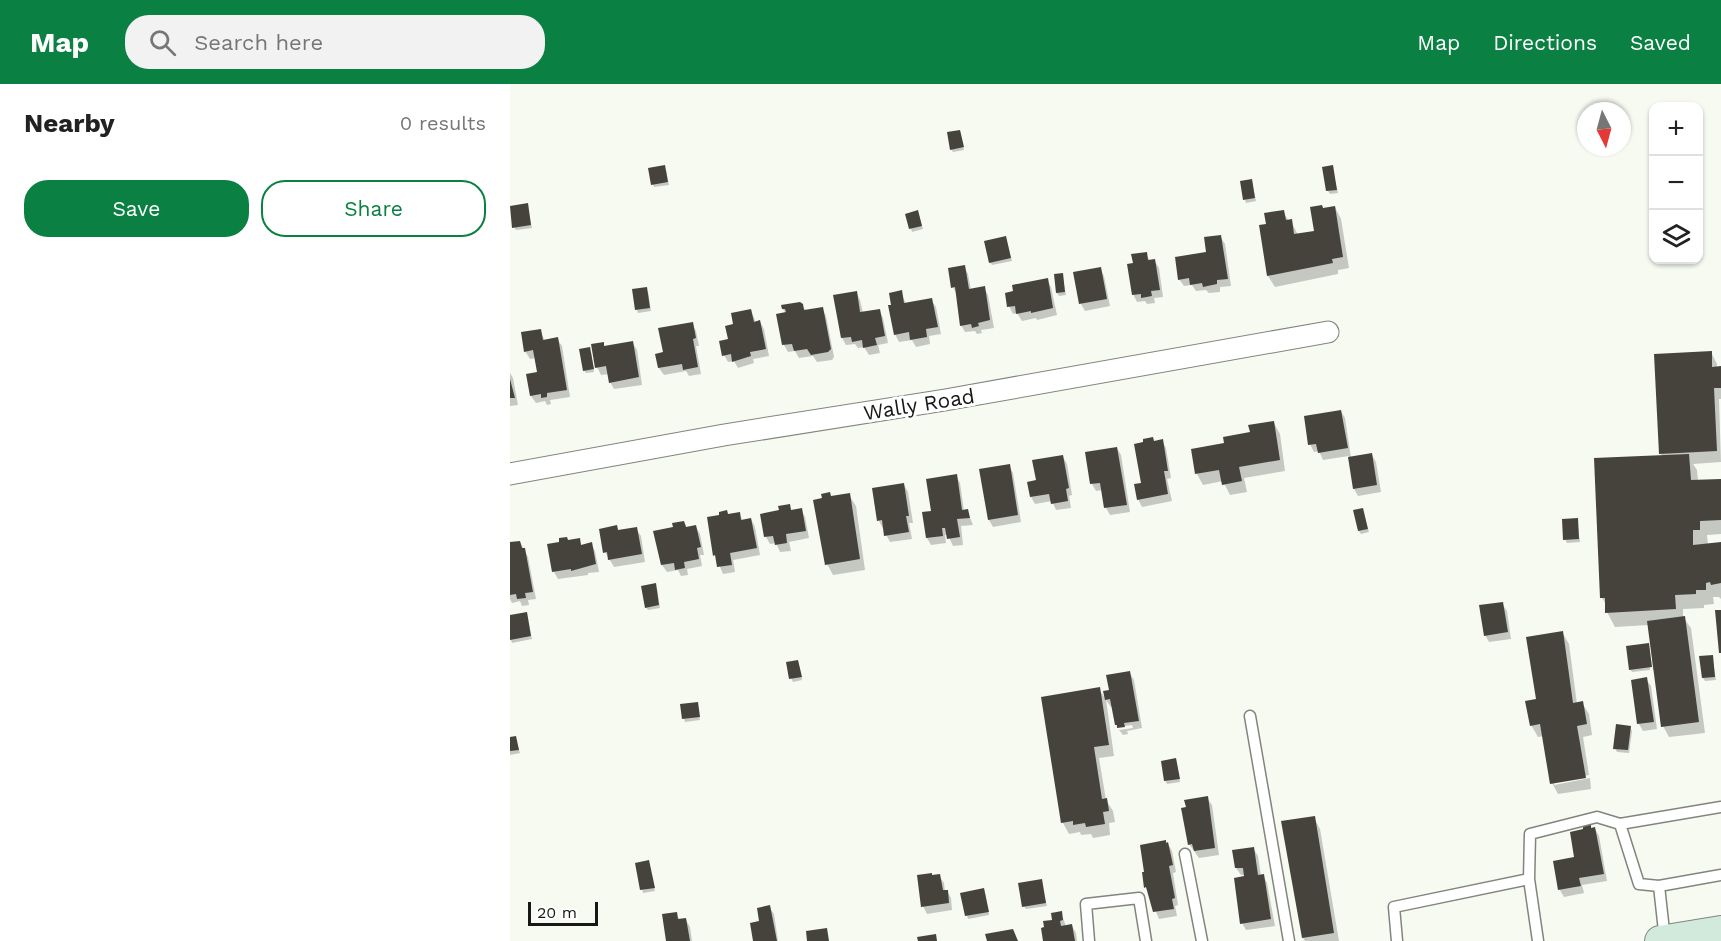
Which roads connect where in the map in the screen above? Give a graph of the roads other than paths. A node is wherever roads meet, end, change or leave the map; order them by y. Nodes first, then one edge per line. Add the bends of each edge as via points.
1 (1328, 332) dead end
2 (510, 474) edge
3 (1250, 716) dead end
4 (1721, 807) edge
5 (1620, 824) junction
6 (1185, 854) dead end
7 (1721, 875) edge
8 (1529, 879) junction
9 (1659, 886) junction
10 (1721, 931) edge
11 (1663, 940) edge
12 (1089, 941) edge
13 (1146, 941) edge
14 (1202, 941) edge
15 (1289, 941) edge
16 (1397, 941) edge
17 (1538, 941) edge

1 - 2 street, Wally Road
3 - 15 lane
4 - 5 lane
5 - 8 lane via 1597,817 1530,834
5 - 9 lane via 1639,884
6 - 14 lane
7 - 9 lane
8 - 16 lane via 1394,907
8 - 17 lane
9 - 11 lane
10 - 11 main road
12 - 13 lane via 1086,904 1139,898

